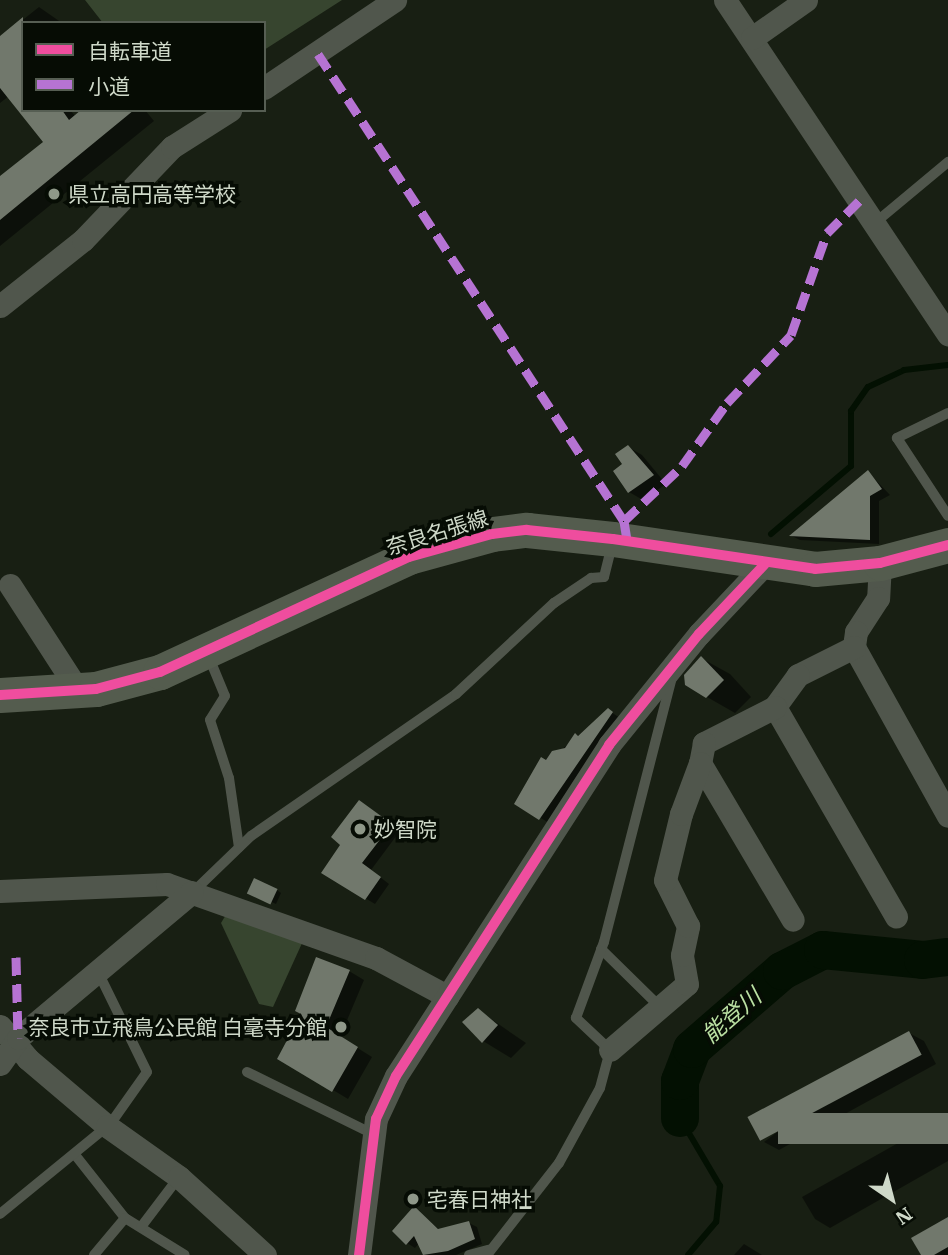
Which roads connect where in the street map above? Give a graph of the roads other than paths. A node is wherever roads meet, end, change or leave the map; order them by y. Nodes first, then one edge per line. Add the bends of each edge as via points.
1 (395, 0) edge
2 (725, 0) edge
3 (806, 0) edge
4 (752, 38) junction
5 (266, 87) edge
6 (227, 112) edge
7 (948, 162) edge
8 (876, 222) junction
9 (0, 306) edge
10 (948, 334) edge
11 (948, 413) edge
12 (948, 516) edge
13 (613, 539) junction
14 (948, 545) edge
15 (880, 563) junction
16 (765, 564) junction
17 (9, 585) dead end
18 (854, 647) junction
19 (206, 651) junction
20 (674, 667) junction
21 (78, 690) junction
22 (0, 695) edge
23 (775, 707) junction
24 (700, 763) junction
25 (948, 816) edge
26 (239, 847) junction
27 (0, 891) edge
28 (192, 892) junction
29 (896, 917) dead end
30 (793, 920) dead end
31 (601, 949) junction
32 (97, 970) junction
33 (447, 996) junction
34 (660, 1007) junction
35 (0, 1026) edge
36 (14, 1044) junction
37 (610, 1050) junction
38 (0, 1064) edge
39 (247, 1072) dead end
40 (107, 1126) junction
41 (375, 1135) junction
42 (76, 1156) junction
43 (179, 1177) junction
44 (0, 1214) edge
45 (125, 1218) junction
46 (141, 1227) junction
47 (488, 1253) edge
48 (94, 1255) edge
49 (185, 1255) edge
50 (265, 1255) edge
51 (359, 1255) edge
52 (469, 1255) edge

1 - 5 street
2 - 4 street
3 - 4 street
4 - 8 street
6 - 9 street via 172,147 83,240
7 - 8 lane
8 - 10 street
11 - 12 lane via 897,438
13 - 16 main road, 奈良名張線
13 - 19 main road, 奈良名張線 via 527,530 492,534 409,557
13 - 26 lane via 604,577 591,578 554,603 456,694
14 - 15 main road, 奈良名張線
15 - 16 main road, 奈良名張線 via 815,569
15 - 18 street via 878,597 856,632
16 - 20 street
17 - 21 street
18 - 23 street via 798,675
18 - 25 street
19 - 21 main road, 奈良名張線 via 160,672
19 - 26 lane via 225,696 210,720 229,778
20 - 31 lane
20 - 33 street via 609,745
21 - 22 main road, 奈良名張線
23 - 24 street via 704,743
23 - 29 street
24 - 30 street
24 - 34 street via 681,814 665,880 688,926 682,955 687,984
26 - 28 lane
27 - 28 street via 167,884
28 - 32 street
28 - 33 street via 376,958
31 - 34 lane
31 - 37 lane via 576,1018
32 - 36 street
32 - 40 lane via 147,1072
33 - 41 street via 396,1076 376,1119
34 - 37 street
35 - 36 street
36 - 38 street
36 - 40 street
37 - 47 lane via 600,1088 559,1163
39 - 41 lane
40 - 42 lane
40 - 43 street
41 - 51 street
42 - 44 lane
42 - 45 lane
43 - 46 lane
43 - 50 street
45 - 46 lane
45 - 48 lane
46 - 49 lane
47 - 52 lane

